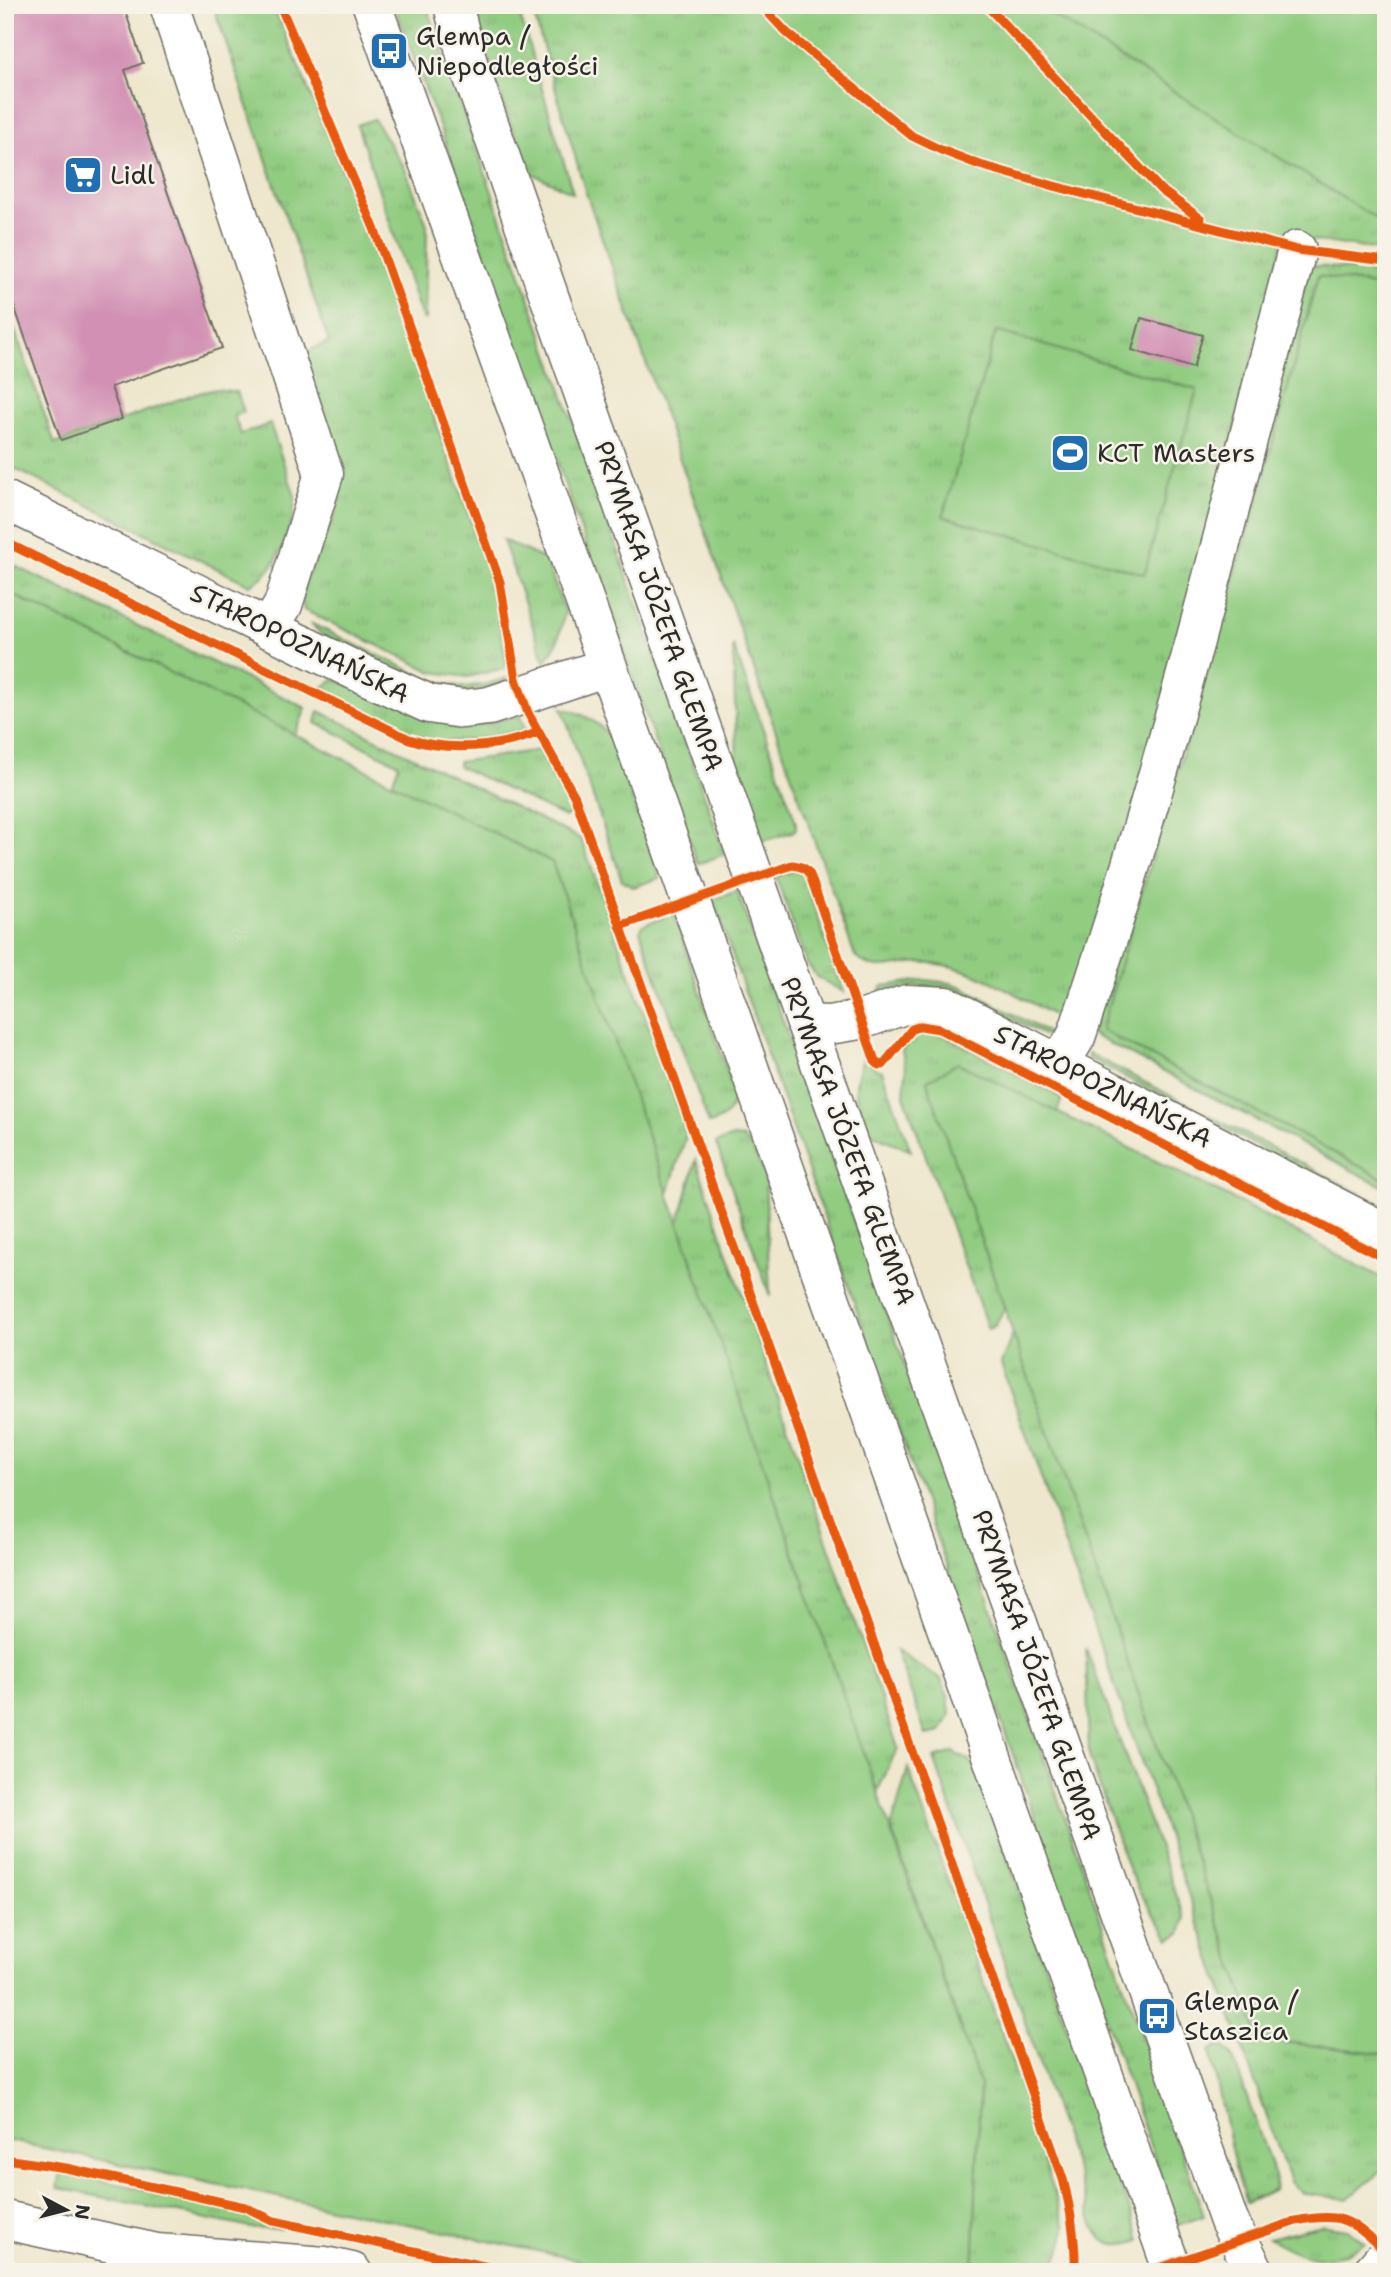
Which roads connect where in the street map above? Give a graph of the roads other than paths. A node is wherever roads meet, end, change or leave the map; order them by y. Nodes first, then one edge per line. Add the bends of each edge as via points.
1 (169, 5) edge
2 (372, 5) edge
3 (453, 5) edge
4 (1297, 250) dead end
5 (5, 500) edge
6 (269, 629) junction
7 (607, 667) junction
8 (806, 1024) junction
9 (1060, 1063) junction
10 (1386, 1233) edge
11 (5, 2220) edge
12 (157, 2253) junction
13 (1386, 2256) edge
14 (203, 2272) edge
15 (352, 2272) edge
16 (1173, 2272) edge
17 (1255, 2272) edge
18 (1372, 2272) edge

1 - 6 street via 324,474 283,605
2 - 7 street
3 - 8 street, PRYMASA JÓZEFA GLEMPA via 468,63
4 - 9 street via 1158,780 1076,1037
5 - 6 street, STAROPOZNAŃSKA
6 - 7 street, STAROPOZNAŃSKA via 400,692 446,708 489,706
7 - 16 street
8 - 9 street, STAROPOZNAŃSKA via 861,1020 907,1004 931,1003 946,1006
8 - 17 street, PRYMASA JÓZEFA GLEMPA via 1228,2221
9 - 10 street, STAROPOZNAŃSKA
11 - 12 street
12 - 14 street
12 - 15 street
13 - 18 street

